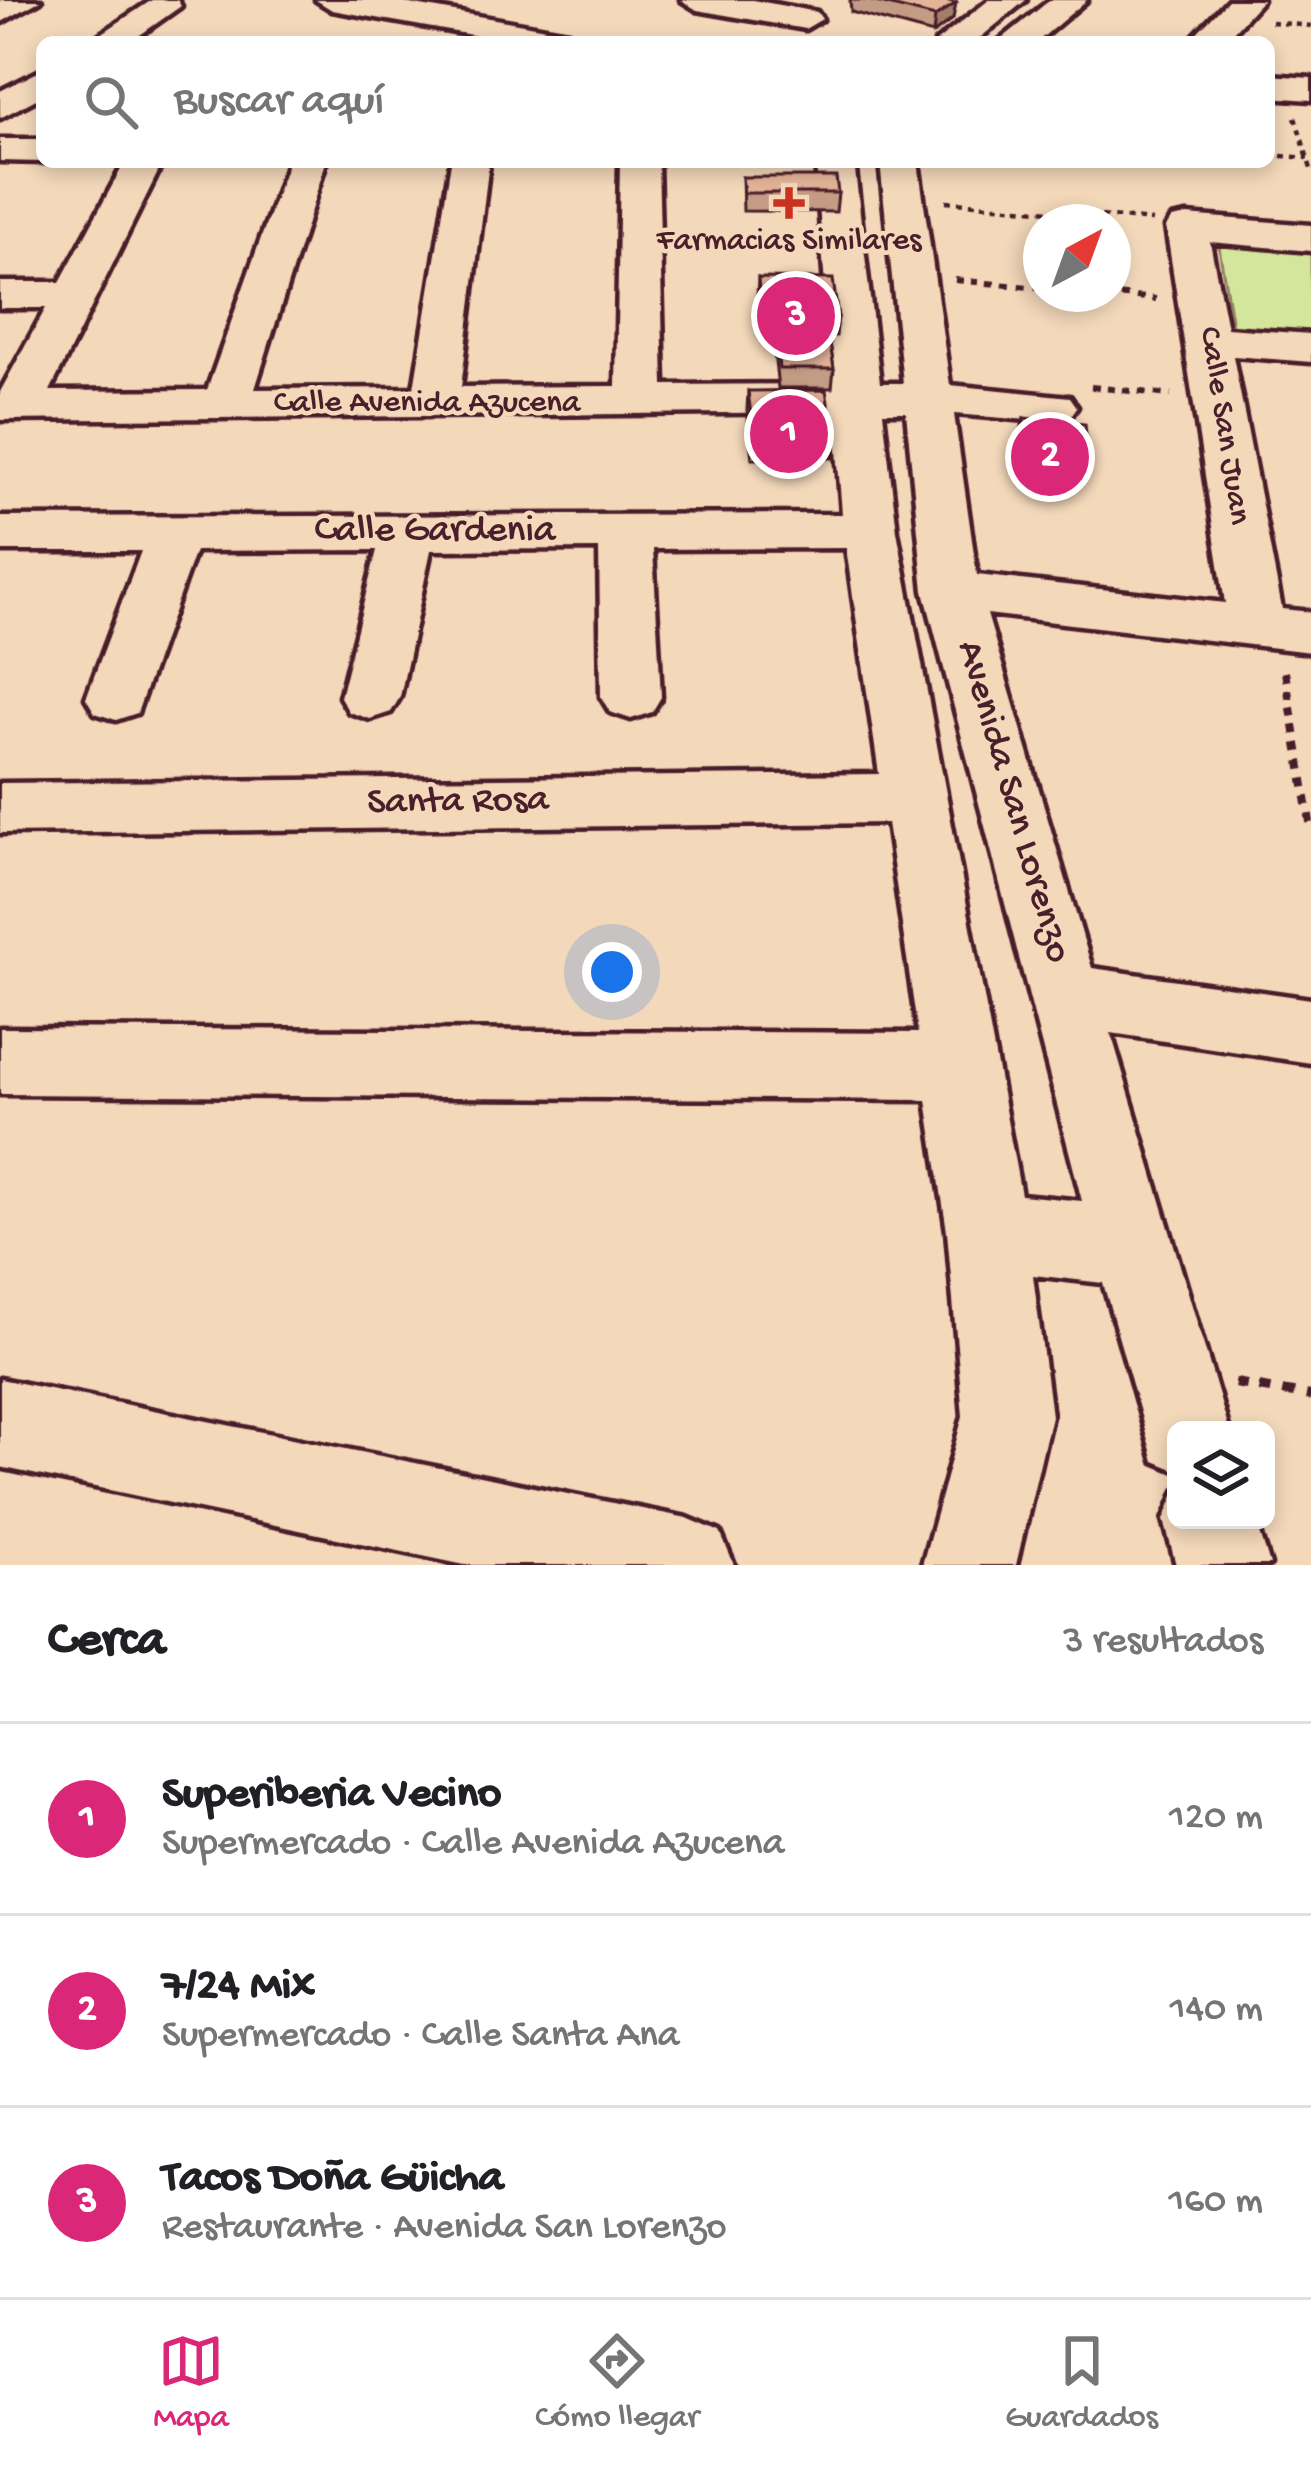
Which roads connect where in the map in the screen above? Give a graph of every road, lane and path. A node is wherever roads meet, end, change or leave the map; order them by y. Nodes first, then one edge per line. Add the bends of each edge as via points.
1 (25, 0) edge
2 (332, 0) edge
3 (509, 0) edge
4 (697, 0) edge
5 (1010, 0) edge
6 (1071, 0) edge
7 (1246, 0) edge
8 (165, 6) dead end
9 (0, 14) edge
10 (798, 14) edge
11 (477, 26) junction
12 (116, 36) edge
13 (534, 36) edge
14 (961, 36) edge
15 (1023, 36) edge
16 (1211, 36) edge
17 (36, 86) edge
18 (1288, 87) edge
19 (12, 105) edge
20 (0, 150) edge
21 (36, 151) edge
22 (1275, 155) edge
23 (1307, 158) junction
24 (141, 168) edge
25 (305, 168) edge
26 (469, 168) edge
27 (639, 168) edge
28 (835, 168) edge
29 (1311, 169) edge
30 (901, 180) edge
31 (1186, 227) junction
32 (1311, 238) edge
33 (912, 275) junction
34 (1023, 286) edge
35 (0, 295) edge
36 (73, 295) junction
37 (1210, 341) junction
38 (1311, 348) edge
39 (925, 397) junction
40 (1220, 400) junction
41 (854, 401) junction
42 (640, 402) junction
43 (435, 404) junction
44 (226, 405) junction
45 (9, 406) edge
46 (1053, 406) joint
47 (870, 531) junction
48 (408, 532) junction
49 (625, 532) junction
50 (174, 533) junction
51 (0, 534) edge
52 (952, 591) junction
53 (1282, 629) edge
54 (370, 697) dead end
55 (631, 697) dead end
56 (116, 698) dead end
57 (916, 798) junction
58 (0, 808) edge
59 (1311, 828) edge
60 (1068, 996) junction
61 (1311, 1031) edge
62 (0, 1061) edge
63 (961, 1067) junction
64 (987, 1231) junction
65 (1131, 1246) junction
66 (1182, 1421) edge
67 (0, 1424) edge
68 (1213, 1529) edge
69 (687, 1565) edge
70 (969, 1565) edge
71 (1223, 1565) edge

1 - 9 street
2 - 11 street
3 - 11 street
4 - 10 street
5 - 14 street
6 - 15 street
7 - 16 street
8 - 12 street
11 - 13 street
17 - 19 street
18 - 23 path
20 - 21 street
22 - 23 path
23 - 29 path
24 - 36 street
25 - 44 street
26 - 43 street
27 - 42 street
28 - 41 street, Avenida San Lorenzo
30 - 31 path
30 - 33 street, Avenida San Lorenzo
31 - 32 street
31 - 37 street, Calle San Juan
33 - 34 path
33 - 39 street, Avenida San Lorenzo
35 - 36 street
36 - 45 street
37 - 38 street
37 - 40 street, Calle San Juan
39 - 41 street, Calle Avenida Azucena
39 - 46 street, Calle Avenida Azucena
39 - 52 street, Avenida San Lorenzo
40 - 46 path via 1053,382
40 - 53 street, Calle San Juan
41 - 42 street, Calle Avenida Azucena
41 - 47 street, Avenida San Lorenzo
42 - 43 street, Calle Avenida Azucena
43 - 44 street, Calle Avenida Azucena
44 - 45 street, Calle Avenida Azucena
47 - 49 street, Calle Gardenia
47 - 57 street, Avenida San Lorenzo
48 - 49 street, Calle Gardenia
48 - 50 street, Calle Gardenia
48 - 54 street
49 - 55 street
50 - 51 street, Calle Gardenia
50 - 56 street
52 - 53 street
52 - 60 street, Avenida San Lorenzo
53 - 59 path
57 - 58 street, Santa Rosa
57 - 63 street, Avenida San Lorenzo
60 - 61 street
60 - 65 street, Avenida San Lorenzo
62 - 63 street
63 - 64 street, Avenida San Lorenzo
64 - 65 street
64 - 70 street, Avenida San Lorenzo via 1007,1416
65 - 66 street, Avenida San Lorenzo
67 - 69 street
68 - 71 street

